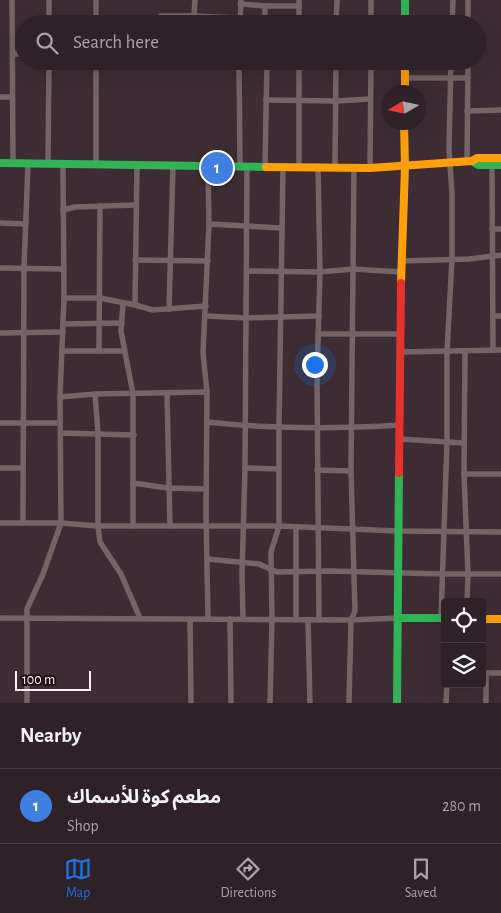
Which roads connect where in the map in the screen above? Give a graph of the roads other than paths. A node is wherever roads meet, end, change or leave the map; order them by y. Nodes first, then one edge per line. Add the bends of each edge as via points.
1 (12, 0) edge
2 (48, 0) edge
3 (96, 0) edge
4 (195, 0) edge
5 (337, 0) edge
6 (371, 0) edge
7 (405, 0) edge
8 (453, 0) edge
9 (468, 0) edge
10 (241, 2) edge
11 (299, 3) edge
12 (265, 6) junction
13 (49, 15) edge
14 (96, 15) edge
15 (194, 15) edge
16 (240, 15) edge
17 (265, 15) edge
18 (336, 15) edge
19 (371, 15) edge
20 (405, 15) edge
21 (452, 15) edge
22 (468, 15) edge
23 (12, 54) joint
24 (49, 70) edge
25 (96, 70) edge
26 (240, 70) edge
27 (267, 70) edge
28 (299, 70) edge
29 (336, 70) edge
30 (371, 70) edge
31 (405, 70) edge
32 (451, 70) edge
33 (468, 70) edge
34 (405, 78) junction
35 (468, 78) junction
36 (451, 79) junction
37 (405, 85) edge
38 (0, 97) edge
39 (12, 97) junction
40 (370, 99) junction
41 (266, 100) junction
42 (299, 101) junction
43 (336, 101) junction
44 (501, 110) edge
45 (467, 111) junction
46 (404, 130) edge
47 (501, 158) edge
48 (469, 162) junction
49 (0, 163) edge
50 (13, 163) junction
51 (28, 163) junction
52 (48, 163) junction
53 (449, 163) junction
54 (63, 164) junction
55 (96, 164) junction
56 (136, 165) junction
57 (173, 165) junction
58 (501, 165) edge
59 (208, 166) junction
60 (244, 166) junction
61 (265, 166) junction
62 (283, 166) junction
63 (299, 166) junction
64 (318, 166) junction
65 (336, 166) junction
66 (492, 166) junction
67 (354, 167) junction
68 (405, 167) junction
69 (370, 168) junction
70 (136, 205) junction
71 (100, 206) junction
72 (63, 210) junction
73 (0, 223) edge
74 (26, 224) junction
75 (209, 224) junction
76 (247, 227) junction
77 (281, 228) junction
78 (492, 229) junction
79 (501, 229) edge
80 (492, 255) junction
81 (501, 255) edge
82 (452, 259) junction
83 (135, 260) junction
84 (170, 261) junction
85 (208, 261) junction
86 (401, 261) junction
87 (0, 268) edge
88 (24, 268) junction
89 (64, 269) junction
90 (281, 270) junction
91 (353, 270) junction
92 (247, 271) junction
93 (320, 272) junction
94 (401, 272) junction
95 (64, 298) junction
96 (100, 298) junction
97 (123, 303) junction
98 (135, 305) junction
99 (206, 306) junction
100 (169, 309) junction
101 (206, 316) junction
102 (318, 316) junction
103 (493, 316) junction
104 (501, 316) edge
105 (282, 317) junction
106 (247, 318) junction
107 (122, 323) junction
108 (63, 324) junction
109 (100, 324) junction
110 (63, 332) junction
111 (0, 333) edge
112 (24, 333) junction
113 (318, 334) junction
114 (400, 334) junction
115 (354, 335) junction
116 (493, 350) junction
117 (501, 350) edge
118 (62, 351) junction
119 (100, 351) junction
120 (124, 351) junction
121 (465, 351) junction
122 (400, 352) junction
123 (447, 352) junction
124 (207, 392) junction
125 (95, 394) junction
126 (133, 394) junction
127 (167, 394) junction
128 (60, 397) junction
129 (207, 422) junction
130 (23, 423) junction
131 (60, 423) junction
132 (0, 424) edge
133 (400, 425) junction
134 (244, 426) junction
135 (279, 426) junction
136 (317, 428) junction
137 (352, 428) junction
138 (61, 432) junction
139 (98, 433) junction
140 (134, 435) junction
141 (399, 439) junction
142 (447, 442) junction
143 (464, 443) junction
144 (0, 468) edge
145 (23, 468) junction
146 (245, 468) junction
147 (278, 470) junction
148 (317, 470) junction
149 (351, 471) junction
150 (464, 474) junction
151 (501, 474) edge
152 (134, 482) junction
153 (168, 488) junction
154 (206, 489) junction
155 (23, 522) junction
156 (0, 523) edge
157 (60, 523) junction
158 (98, 526) junction
159 (133, 526) junction
160 (170, 526) junction
161 (206, 526) junction
162 (279, 526) junction
163 (244, 527) junction
164 (296, 527) junction
165 (318, 528) junction
166 (352, 529) junction
167 (398, 530) junction
168 (445, 530) junction
169 (466, 531) junction
170 (501, 532) edge
171 (206, 559) junction
172 (243, 563) junction
173 (271, 571) junction
174 (320, 571) junction
175 (297, 572) junction
176 (354, 572) junction
177 (398, 572) junction
178 (442, 574) junction
179 (468, 574) junction
180 (501, 574) edge
181 (443, 598) edge
182 (467, 598) edge
183 (0, 618) edge
184 (27, 618) junction
185 (140, 618) junction
186 (398, 618) junction
187 (441, 618) edge
188 (190, 619) junction
189 (230, 619) junction
190 (243, 619) junction
191 (486, 619) edge
192 (501, 619) edge
193 (208, 620) junction
194 (272, 620) junction
195 (296, 620) junction
196 (308, 620) junction
197 (319, 620) junction
198 (351, 620) junction
199 (486, 673) edge
200 (501, 673) edge
201 (447, 688) edge
202 (485, 688) edge
203 (27, 703) edge
204 (191, 703) edge
205 (231, 703) edge
206 (270, 703) edge
207 (310, 703) edge
208 (349, 703) edge
209 (397, 703) edge
210 (446, 703) edge
211 (486, 703) edge

1 - 23 street
2 - 13 street
3 - 14 street
4 - 15 street
5 - 18 street
6 - 19 street
7 - 20 street
8 - 21 street
9 - 22 street
10 - 12 street
10 - 16 street
11 - 12 street
12 - 17 street
23 - 39 street
24 - 52 street
25 - 55 street
26 - 60 street
27 - 41 street
28 - 42 street
29 - 43 street
30 - 40 street
31 - 34 street
32 - 36 street
33 - 35 street
34 - 36 street
34 - 37 street
35 - 36 street
35 - 45 street
36 - 53 street
38 - 39 street
39 - 50 street
40 - 43 street
40 - 69 street
41 - 42 street
41 - 61 street
42 - 43 street
42 - 63 street
43 - 65 street
44 - 45 street
45 - 48 street
46 - 68 street
47 - 48 street via 477,158
48 - 53 street
48 - 66 street
49 - 50 street
50 - 51 street
51 - 52 street
51 - 74 street
52 - 54 street
53 - 68 street
53 - 82 street
54 - 55 street
54 - 72 street
55 - 56 street
56 - 57 street
56 - 70 street
57 - 59 street
57 - 84 street
58 - 66 street
59 - 60 street
59 - 75 street
60 - 61 street
60 - 76 street
61 - 62 street
62 - 63 street
62 - 77 street
63 - 64 street
64 - 65 street
64 - 93 street
65 - 67 street
66 - 78 street
67 - 69 street
67 - 91 street
68 - 69 street
68 - 86 street
70 - 71 street
70 - 83 street
71 - 72 street
71 - 96 street
72 - 89 street
73 - 74 street
74 - 88 street
75 - 76 street
75 - 85 street
76 - 77 street
76 - 92 street
77 - 90 street
78 - 79 street
78 - 80 street
80 - 81 street
80 - 82 street
80 - 103 street
82 - 86 street
82 - 123 street
83 - 84 street
83 - 98 street
84 - 85 street
84 - 100 street
85 - 99 street
86 - 94 street
87 - 88 street
88 - 89 street
88 - 112 street
89 - 95 street
90 - 92 street
90 - 93 street
90 - 105 street
91 - 93 street
91 - 94 street
91 - 115 street
92 - 106 street
93 - 102 street
94 - 114 street
95 - 96 street
95 - 108 street
96 - 97 street
96 - 109 street
97 - 98 street
97 - 107 street
98 - 100 street via 153,310
99 - 100 street
99 - 101 street
101 - 106 street
101 - 124 street via 203,353
102 - 105 street
102 - 113 street
103 - 104 street
103 - 116 street
105 - 106 street
105 - 135 street
106 - 134 street
107 - 109 street
107 - 120 street
108 - 109 street
108 - 110 street
109 - 119 street
110 - 112 street
110 - 118 street
111 - 112 street
112 - 130 street
113 - 115 street
113 - 136 street
114 - 115 street
114 - 122 street
115 - 137 street
116 - 117 street
116 - 121 street
118 - 119 street
118 - 128 street
119 - 120 street
120 - 126 street
121 - 123 street
121 - 143 street
122 - 123 street
122 - 133 street
123 - 142 street
124 - 127 street
124 - 129 street
125 - 126 street
125 - 128 street
125 - 139 street
126 - 127 street
126 - 140 street
127 - 153 street
128 - 131 street
129 - 134 street
129 - 154 street
130 - 131 street
130 - 132 street
130 - 145 street
131 - 138 street
133 - 137 street
133 - 141 street
134 - 135 street
134 - 146 street
135 - 136 street
135 - 147 street
136 - 137 street
136 - 148 street
137 - 149 street
138 - 139 street
138 - 157 street
139 - 140 street
139 - 158 street
140 - 152 street
141 - 142 street
141 - 167 street
142 - 143 street
142 - 168 street
143 - 150 street
144 - 145 street
145 - 155 street
146 - 147 street
146 - 163 street
147 - 162 street
148 - 149 street
148 - 165 street
149 - 166 street
150 - 151 street
150 - 169 street
152 - 153 street
152 - 159 street
153 - 154 street
153 - 160 street
154 - 161 street
155 - 156 street
155 - 157 street
157 - 158 street
157 - 184 street via 43,574 28,605
158 - 159 street
158 - 185 street via 101,545 121,574
159 - 160 street
160 - 161 street
161 - 163 street
161 - 171 street
162 - 163 street
162 - 164 street
162 - 173 street via 271,552
163 - 172 street
164 - 165 street
164 - 175 street
165 - 166 street
165 - 174 street
166 - 167 street
166 - 176 street
167 - 168 street
167 - 177 street
168 - 169 street
168 - 178 street
169 - 170 street
169 - 179 street
171 - 172 street
171 - 193 street
172 - 173 street via 258,564
172 - 190 street
173 - 175 street
173 - 194 street
174 - 175 street
174 - 176 street
174 - 197 street
175 - 195 street
176 - 177 street
176 - 198 street via 355,611
177 - 178 street
177 - 186 street
178 - 179 street
178 - 181 street
179 - 180 street
179 - 182 street
183 - 184 street
184 - 185 street
184 - 203 street
185 - 188 street
186 - 187 street
186 - 198 street
186 - 209 street
188 - 193 street
188 - 204 street
189 - 190 street
189 - 193 street
189 - 205 street
190 - 194 street
191 - 192 street
194 - 195 street
194 - 206 street
195 - 196 street
196 - 197 street
196 - 207 street
197 - 198 street
198 - 208 street
199 - 200 street
201 - 210 street
202 - 211 street

